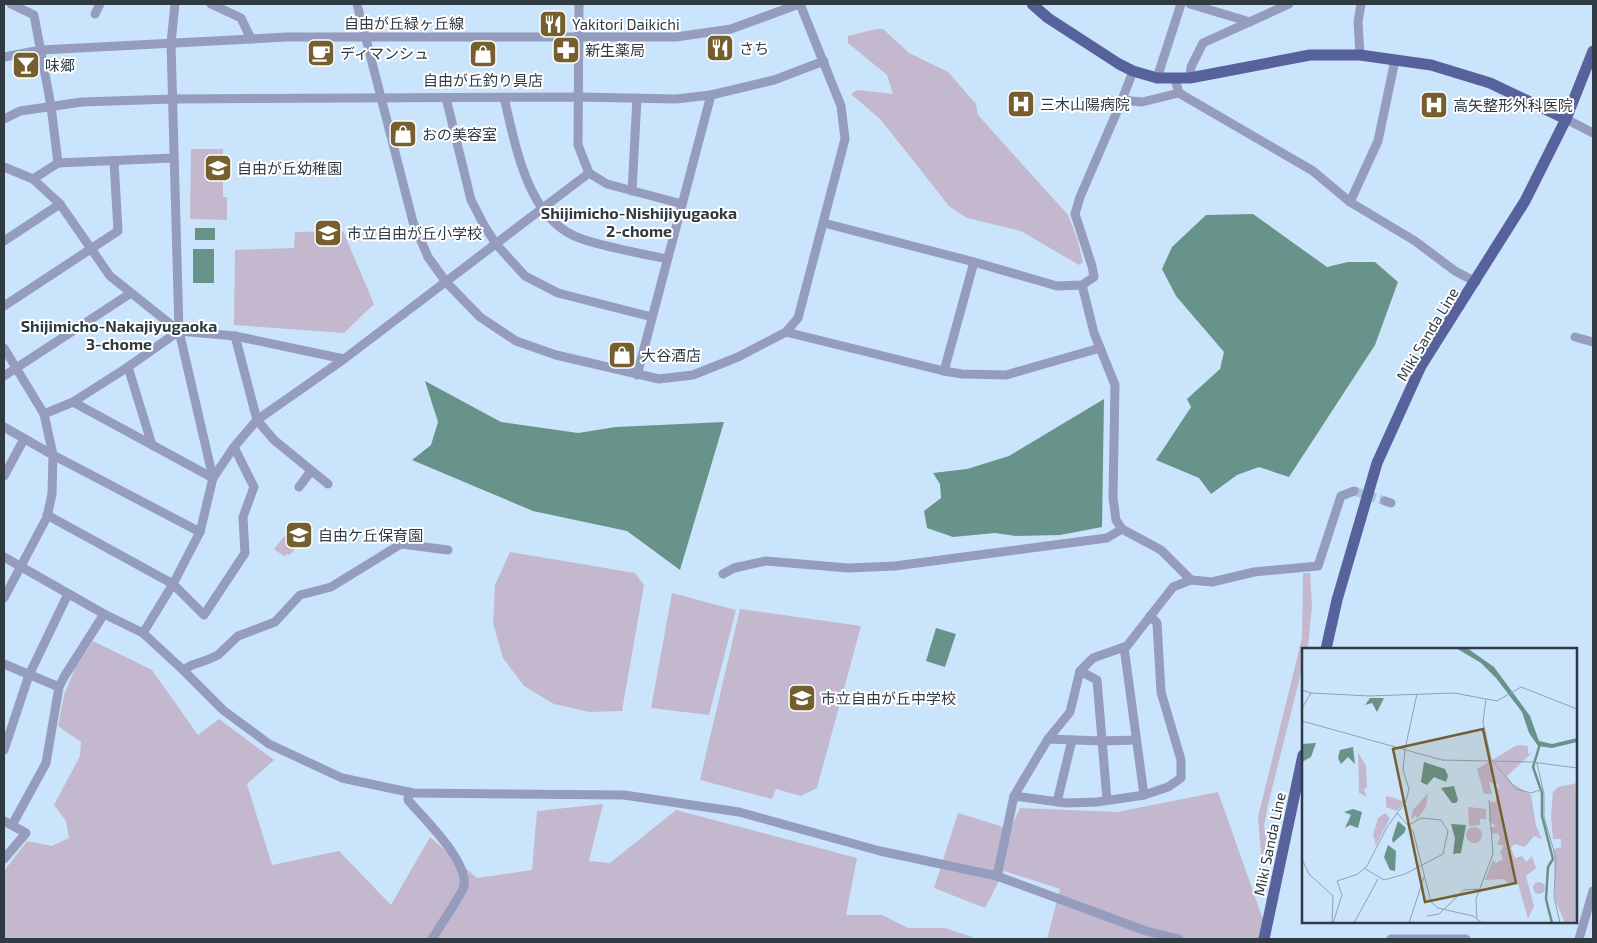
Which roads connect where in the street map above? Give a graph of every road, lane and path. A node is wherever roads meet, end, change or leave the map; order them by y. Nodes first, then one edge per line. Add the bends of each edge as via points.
1 (11, 4) edge
2 (100, 4) edge
3 (175, 4) edge
4 (211, 4) edge
5 (357, 4) edge
6 (580, 4) edge
7 (799, 4) edge
8 (1032, 4) edge
9 (1181, 4) edge
10 (1190, 4) edge
11 (1290, 4) edge
12 (1361, 4) edge
13 (95, 14) dead end
14 (1250, 22) junction
15 (364, 36) junction
16 (580, 37) junction
17 (251, 39) junction
18 (171, 43) junction
19 (41, 50) junction
20 (1593, 51) edge
21 (1360, 55) junction
22 (4, 57) edge
23 (1395, 60) junction
24 (824, 61) junction
25 (1134, 71) junction
26 (1157, 78) junction
27 (1190, 78) junction
28 (1175, 79) junction
29 (1179, 93) junction
30 (711, 95) junction
31 (580, 97) junction
32 (381, 98) junction
33 (446, 98) junction
34 (504, 98) junction
35 (637, 98) junction
36 (172, 99) junction
37 (1122, 100) junction
38 (51, 106) junction
39 (4, 119) edge
40 (1566, 119) junction
41 (1593, 133) edge
42 (173, 158) junction
43 (114, 161) junction
44 (58, 163) junction
45 (4, 167) edge
46 (590, 173) junction
47 (33, 179) junction
48 (632, 191) junction
49 (1350, 202) junction
50 (60, 204) junction
51 (682, 204) junction
52 (542, 210) junction
53 (824, 223) junction
54 (4, 241) edge
55 (496, 244) junction
56 (92, 248) junction
57 (667, 259) junction
58 (974, 262) junction
59 (446, 282) junction
60 (1476, 282) junction
61 (1082, 285) junction
62 (131, 293) junction
63 (4, 306) edge
64 (652, 317) junction
65 (179, 331) junction
66 (786, 332) junction
67 (235, 336) junction
68 (1575, 337) dead end
69 (1593, 342) edge
70 (4, 348) edge
71 (1100, 348) junction
72 (344, 359) junction
73 (16, 367) junction
74 (128, 367) junction
75 (944, 370) junction
76 (637, 375) junction
77 (4, 376) edge
78 (73, 402) junction
79 (44, 414) junction
80 (257, 420) junction
81 (4, 427) edge
82 (24, 439) junction
83 (152, 445) junction
84 (234, 447) junction
85 (53, 455) junction
86 (311, 471) junction
87 (4, 476) edge
88 (213, 478) junction
89 (328, 484) dead end
90 (299, 487) dead end
91 (1354, 491) dead end
92 (47, 515) junction
93 (1122, 529) junction
94 (200, 532) junction
95 (448, 550) dead end
96 (4, 557) edge
97 (20, 566) junction
98 (723, 574) dead end
99 (1191, 580) junction
100 (172, 584) junction
101 (68, 594) junction
102 (4, 598) edge
103 (104, 614) junction
104 (1150, 616) junction
105 (143, 633) junction
106 (1124, 647) junction
107 (1326, 648) edge
108 (4, 664) edge
109 (184, 670) junction
110 (1080, 671) junction
111 (29, 675) junction
112 (59, 687) junction
113 (1048, 739) junction
114 (1072, 740) junction
115 (1136, 740) junction
116 (1102, 741) junction
117 (4, 750) edge
118 (1302, 760) edge
119 (409, 792) junction
120 (1144, 795) junction
121 (1014, 796) junction
122 (1107, 800) junction
123 (1057, 802) junction
124 (8, 823) edge
125 (4, 859) edge
126 (997, 876) junction
127 (1593, 891) edge
128 (432, 939) edge
129 (1179, 939) edge
130 (1264, 939) edge
131 (1391, 939) edge
132 (1466, 939) edge
133 (1579, 939) edge

1 - 19 street via 34,15
2 - 13 street
3 - 18 street
4 - 17 street via 241,18
5 - 15 street
6 - 16 street
7 - 16 street, 自由が丘緑ヶ丘線 via 731,29 676,37
7 - 24 street
8 - 25 main road via 1048,18
9 - 26 street
10 - 14 street
11 - 14 street
12 - 21 street via 1358,22
14 - 27 street via 1203,43 1190,67
15 - 16 street, 自由が丘緑ヶ丘線
15 - 17 street, 自由が丘緑ヶ丘線
15 - 32 street
16 - 31 street
17 - 18 street, 自由が丘緑ヶ丘線
18 - 19 street, 自由が丘緑ヶ丘線
18 - 36 street
19 - 22 street, 自由が丘緑ヶ丘線
19 - 38 street
20 - 40 main road, Miki Sanda Line
21 - 23 main road
21 - 27 main road via 1310,56
23 - 40 main road via 1431,66 1490,83
23 - 49 street via 1378,141
24 - 30 street via 774,80
24 - 53 street via 841,106 845,139
25 - 26 main road
25 - 37 street
26 - 28 main road
27 - 28 main road
28 - 29 street
29 - 37 street via 1142,102
29 - 49 street via 1313,171
30 - 35 street via 676,99
30 - 51 street
31 - 34 street
31 - 35 street
31 - 46 street via 578,145
32 - 33 street
32 - 36 street
32 - 59 street via 413,222 428,257
33 - 34 street
33 - 55 street via 471,200
34 - 52 street via 520,164
35 - 48 street
36 - 38 street
36 - 42 street
37 - 61 street via 1075,214 1094,277
38 - 39 street via 20,110
38 - 44 street
40 - 41 street
40 - 60 main road, Miki Sanda Line via 1524,202
42 - 43 street
42 - 65 street
43 - 44 street
43 - 56 street via 118,232
44 - 47 street
45 - 47 street
46 - 48 street via 607,184
46 - 52 street
47 - 50 street
48 - 51 street
49 - 60 street
50 - 54 street
50 - 56 street
51 - 57 street
52 - 55 street
52 - 57 street via 558,226 580,238
53 - 58 street
53 - 66 street via 798,318
55 - 59 street
55 - 64 street via 525,276 558,293
56 - 62 street via 110,276
56 - 63 street
57 - 64 street
58 - 61 street via 1058,286
58 - 75 street
59 - 72 street
59 - 76 street via 480,317 516,341 556,355
60 - 107 main road, Miki Sanda Line via 1421,366 1377,463
61 - 71 street
62 - 65 street
62 - 73 street
64 - 76 street
65 - 67 street
65 - 74 street
65 - 88 street
66 - 75 street
66 - 76 street via 738,357 693,374 658,378
67 - 72 street
67 - 80 street
68 - 69 street
70 - 73 street
71 - 75 street via 1006,374 962,374
71 - 93 street via 1115,385 1113,498 1116,520
72 - 80 street
73 - 77 street
73 - 79 street
74 - 78 street
74 - 83 street
78 - 79 street
78 - 83 street
79 - 85 street
80 - 84 street
80 - 86 street via 274,440
81 - 82 street
82 - 85 street
82 - 87 street
83 - 88 street
84 - 88 street
84 - 100 street via 254,488 243,517 245,552 204,615
85 - 92 street via 52,494
85 - 94 street
86 - 89 street
86 - 90 street
88 - 94 street
91 - 99 street via 1341,496 1318,566 1254,572 1212,582
92 - 97 street
92 - 100 street
93 - 98 street via 1107,538 896,566 848,568 766,561 734,568
93 - 99 street via 1160,550
94 - 100 street
95 - 109 street via 402,544 332,586 300,595 275,622 238,636 218,655
96 - 97 street
97 - 101 street
97 - 102 street
99 - 104 street via 1173,587
100 - 105 street
101 - 103 street
101 - 111 street
103 - 105 street
103 - 112 street
104 - 106 street
104 - 120 street via 1157,623 1161,692 1181,760 1181,778 1168,787
105 - 109 street
106 - 110 street via 1093,658
106 - 115 street
108 - 111 street
109 - 119 street via 223,710 269,744 342,778
110 - 113 street via 1070,712
110 - 116 street via 1097,680
111 - 112 street
111 - 117 street
112 - 124 street via 46,762
113 - 114 street
113 - 121 street
114 - 116 street
114 - 123 street
115 - 116 street
115 - 120 street
116 - 122 street
118 - 130 main road, Miki Sanda Line
119 - 126 street via 624,795 739,812 880,851
119 - 128 street via 408,800 462,869 464,887
120 - 122 street
121 - 123 street
121 - 126 street
122 - 123 street
124 - 125 street via 26,833
126 - 129 street via 1146,931
127 - 133 street
131 - 132 street

